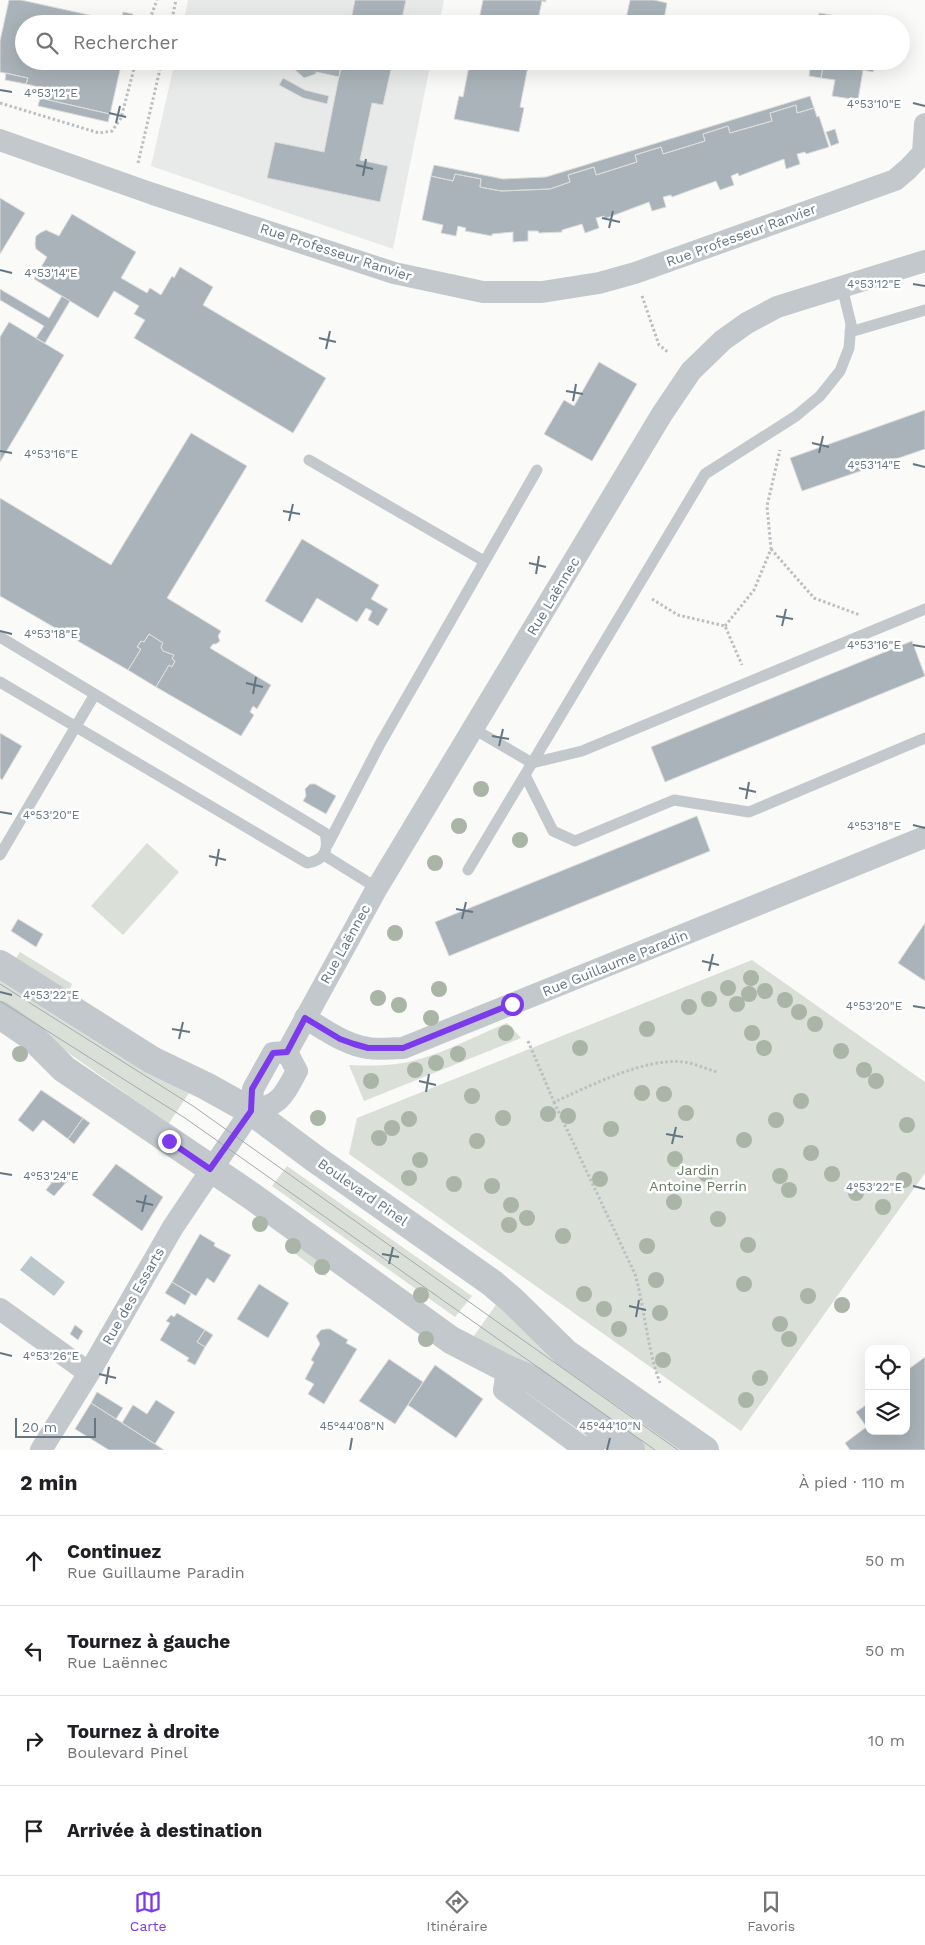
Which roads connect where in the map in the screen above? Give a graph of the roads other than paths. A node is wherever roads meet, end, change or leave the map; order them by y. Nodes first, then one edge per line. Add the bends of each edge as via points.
1 (925, 124) edge
2 (0, 140) edge
3 (924, 153) edge
4 (925, 261) edge
5 (842, 287) junction
6 (925, 310) edge
7 (850, 332) junction
8 (309, 460) dead end
9 (537, 470) dead end
10 (484, 561) junction
11 (925, 609) edge
12 (0, 637) edge
13 (0, 682) edge
14 (95, 694) junction
15 (76, 727) junction
16 (474, 729) junction
17 (925, 738) edge
18 (532, 763) junction
19 (525, 775) junction
20 (925, 837) edge
21 (326, 850) junction
22 (0, 855) edge
23 (468, 870) dead end
24 (377, 888) junction
25 (0, 964) edge
26 (0, 1016) edge
27 (305, 1018) junction
28 (287, 1052) junction
29 (251, 1111) junction
30 (210, 1169) junction
31 (0, 1309) edge
32 (89, 1373) junction
33 (41, 1450) edge
34 (631, 1450) edge
35 (705, 1450) edge

1 - 3 street
2 - 3 street, Rue Professeur Ranvier via 394,273 483,292 542,292 599,283 635,273 895,180
4 - 5 street, Rue Laënnec
5 - 7 lane
5 - 16 street, Rue Laënnec via 777,307 748,323 691,371 662,414
6 - 7 lane
7 - 18 lane via 849,348 840,371 820,396 796,416 705,474
8 - 10 lane
9 - 10 lane
10 - 21 lane via 380,744
11 - 18 lane via 582,751
12 - 14 lane
13 - 15 lane
14 - 15 lane
14 - 21 lane via 325,833
15 - 21 lane via 307,863 315,862
15 - 22 lane
16 - 18 lane
16 - 24 street, Rue Laënnec
17 - 19 lane via 749,812 674,800 575,841 553,831
18 - 19 lane
19 - 23 lane
20 - 27 street, Rue Guillaume Paradin via 403,1048 368,1048 354,1044
21 - 24 lane
24 - 27 street, Rue Laënnec
25 - 29 street, Boulevard Pinel via 152,1060
26 - 30 street via 32,1037 64,1069
27 - 28 street, Rue Laënnec
28 - 29 street via 273,1053 252,1089
28 - 29 street via 297,1071 283,1096 268,1108
29 - 30 street
29 - 35 street, Boulevard Pinel via 492,1283 566,1353
30 - 32 street, Rue des Essarts
30 - 34 street via 452,1340 533,1380
31 - 32 street
32 - 33 street, Rue des Essarts

